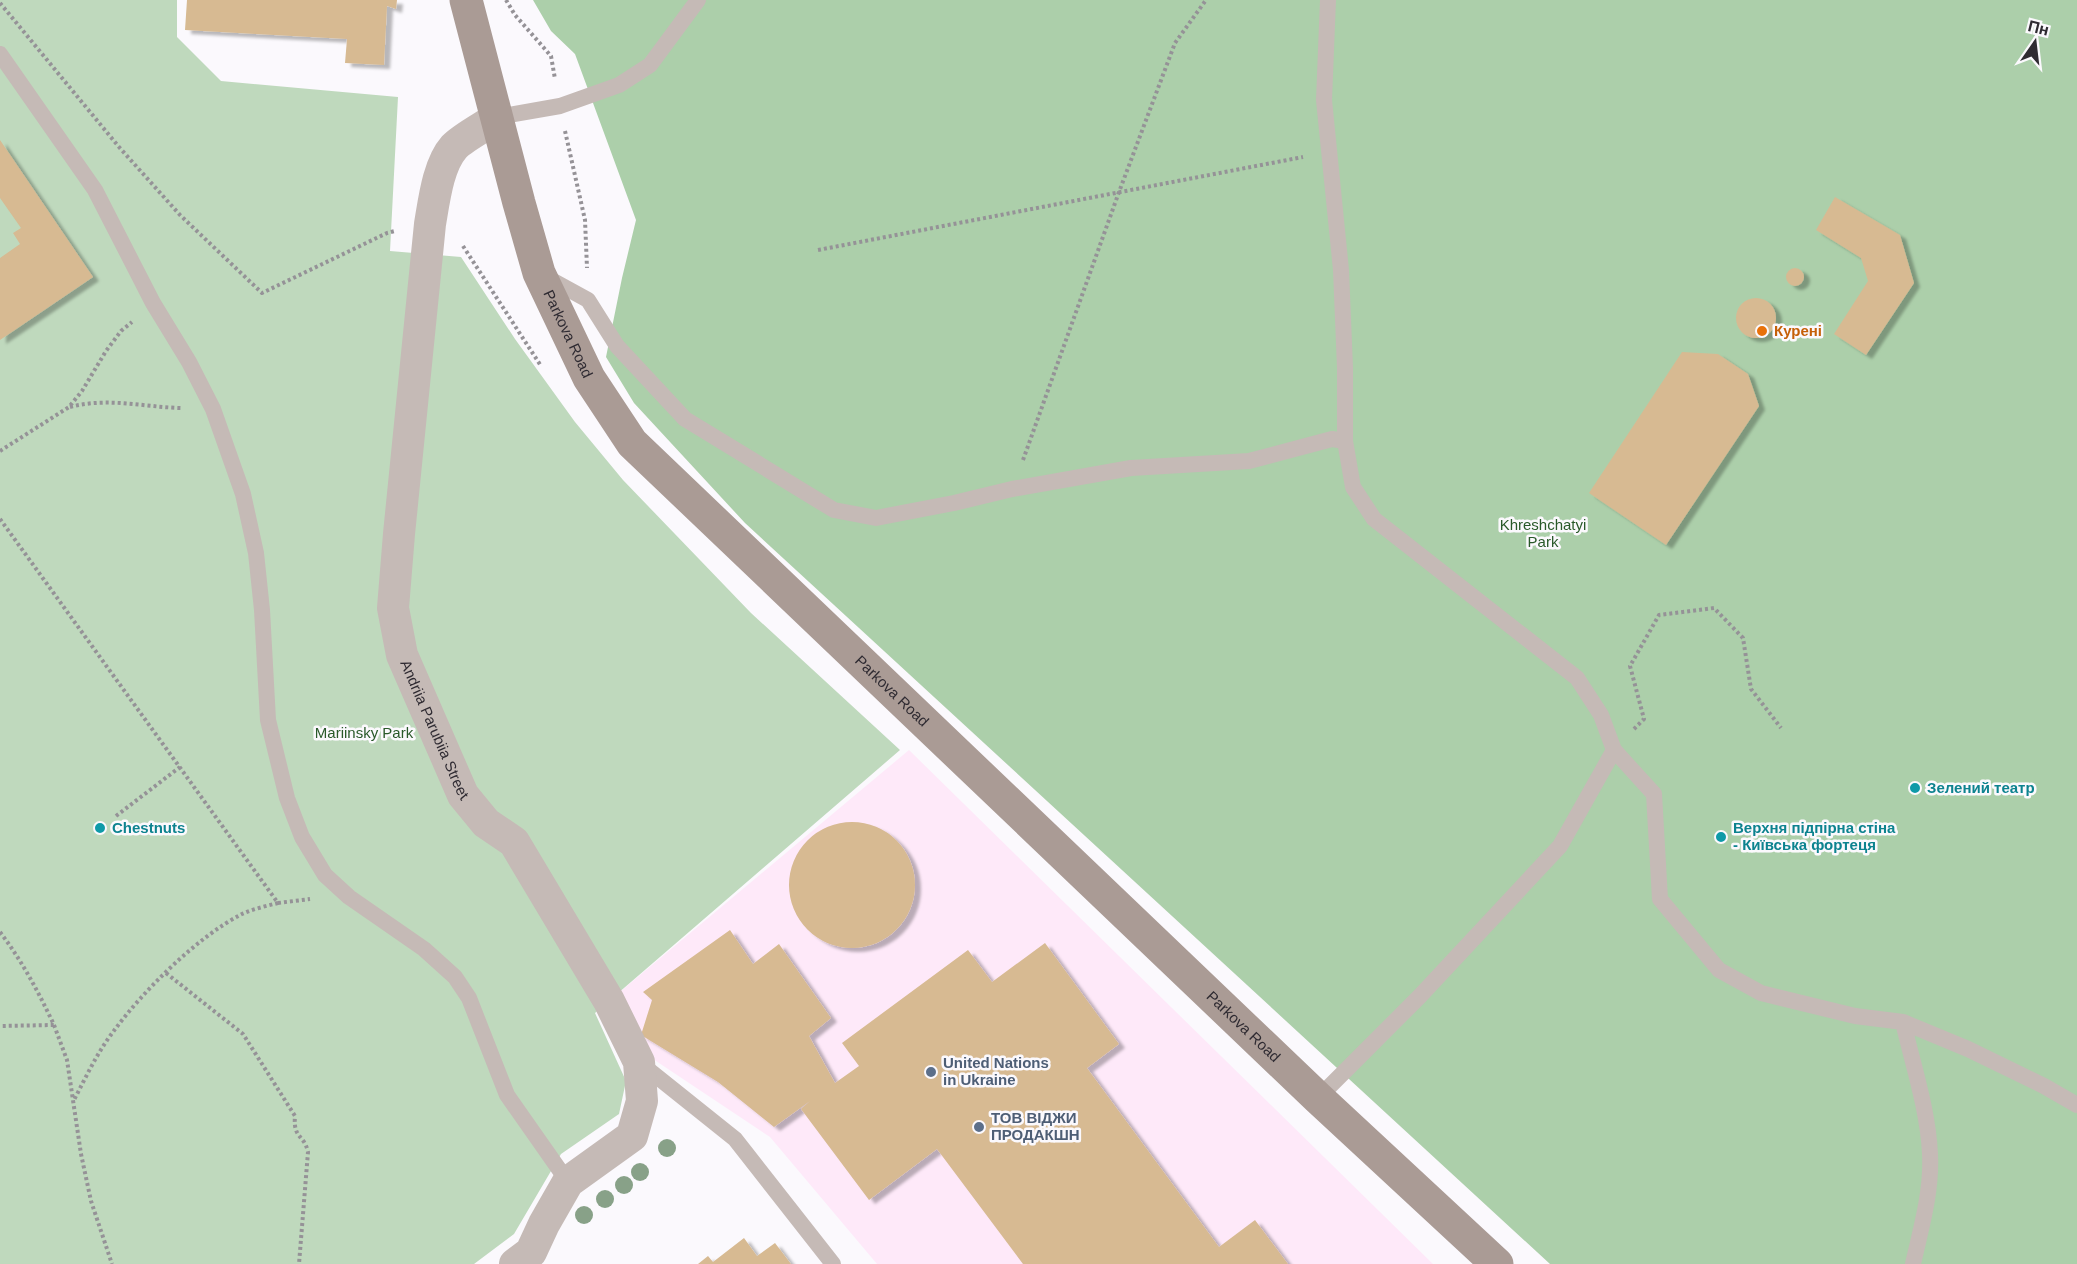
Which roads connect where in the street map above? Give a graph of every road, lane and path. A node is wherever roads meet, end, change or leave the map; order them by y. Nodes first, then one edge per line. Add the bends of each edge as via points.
1 (466, 0) edge
2 (506, 0) edge
3 (698, 0) edge
4 (1206, 0) edge
5 (1328, 0) edge
6 (0, 3) edge
7 (0, 54) edge
8 (560, 106) junction
9 (498, 117) junction
10 (1328, 152) junction
11 (1119, 192) junction
12 (430, 224) junction
13 (818, 250) dead end
14 (539, 273) junction
15 (588, 300) junction
16 (153, 303) junction
17 (69, 407) junction
18 (213, 409) junction
19 (1345, 441) junction
20 (0, 451) edge
21 (1012, 489) junction
22 (0, 519) edge
23 (1781, 728) dead end
24 (1614, 750) junction
25 (180, 767) junction
26 (116, 816) dead end
27 (0, 932) edge
28 (166, 973) junction
29 (1903, 1022) junction
30 (54, 1025) junction
31 (0, 1026) edge
32 (639, 1062) junction
33 (1318, 1098) junction
34 (74, 1100) junction
35 (2077, 1105) edge
36 (568, 1182) junction
37 (112, 1264) edge
38 (299, 1264) edge
39 (515, 1264) edge
40 (833, 1264) edge
41 (1497, 1264) edge
42 (1913, 1264) edge

1 - 9 main road, Parkova Road
2 - 8 path via 551,56
3 - 8 lane via 650,65 619,85
4 - 11 path via 1175,43
5 - 10 lane via 1324,100
6 - 12 path via 180,215 262,294 387,233
7 - 16 lane via 95,190
8 - 9 lane
8 - 15 path via 585,220
9 - 12 street, Andriia Parubiia Street via 454,147 437,185
9 - 14 main road, Parkova Road
10 - 11 path
10 - 19 lane via 1341,270
11 - 13 path
11 - 21 path
12 - 32 street, Andriia Parubiia Street via 393,609 402,654 463,795 486,823 514,842 609,1001
14 - 15 lane
14 - 33 main road, Parkova Road via 589,378 632,443
15 - 21 lane via 616,346 685,419 834,510 876,518
16 - 17 path via 121,332
16 - 18 lane
17 - 18 path via 113,401 149,407
17 - 20 path
18 - 36 lane via 243,494 256,553 268,720 287,798 302,837 325,875 455,977 469,998 507,1095
19 - 21 lane via 1332,439 1249,461 1131,468
19 - 24 lane via 1353,487 1374,519 1576,678 1600,715
22 - 25 path
23 - 24 path via 1750,689 1743,638 1714,608 1659,615 1630,666 1644,719
24 - 29 lane via 1654,794 1660,899 1719,970 1761,993 1855,1016
24 - 33 lane via 1560,846
25 - 26 path
25 - 28 path via 278,903 223,926
27 - 30 path via 35,983
28 - 34 path via 113,1032
28 - 38 path via 243,1034 295,1116 294,1127 308,1152
29 - 35 lane via 1968,1049
29 - 42 lane via 1927,1125 1930,1155 1928,1197
30 - 31 path
30 - 34 path via 67,1060
32 - 36 street, Andriia Parubiia Street via 642,1101 632,1136
32 - 40 lane via 735,1139
33 - 41 main road, Parkova Road
34 - 37 path via 91,1201
36 - 39 street, Andriia Parubiia Street via 531,1252

